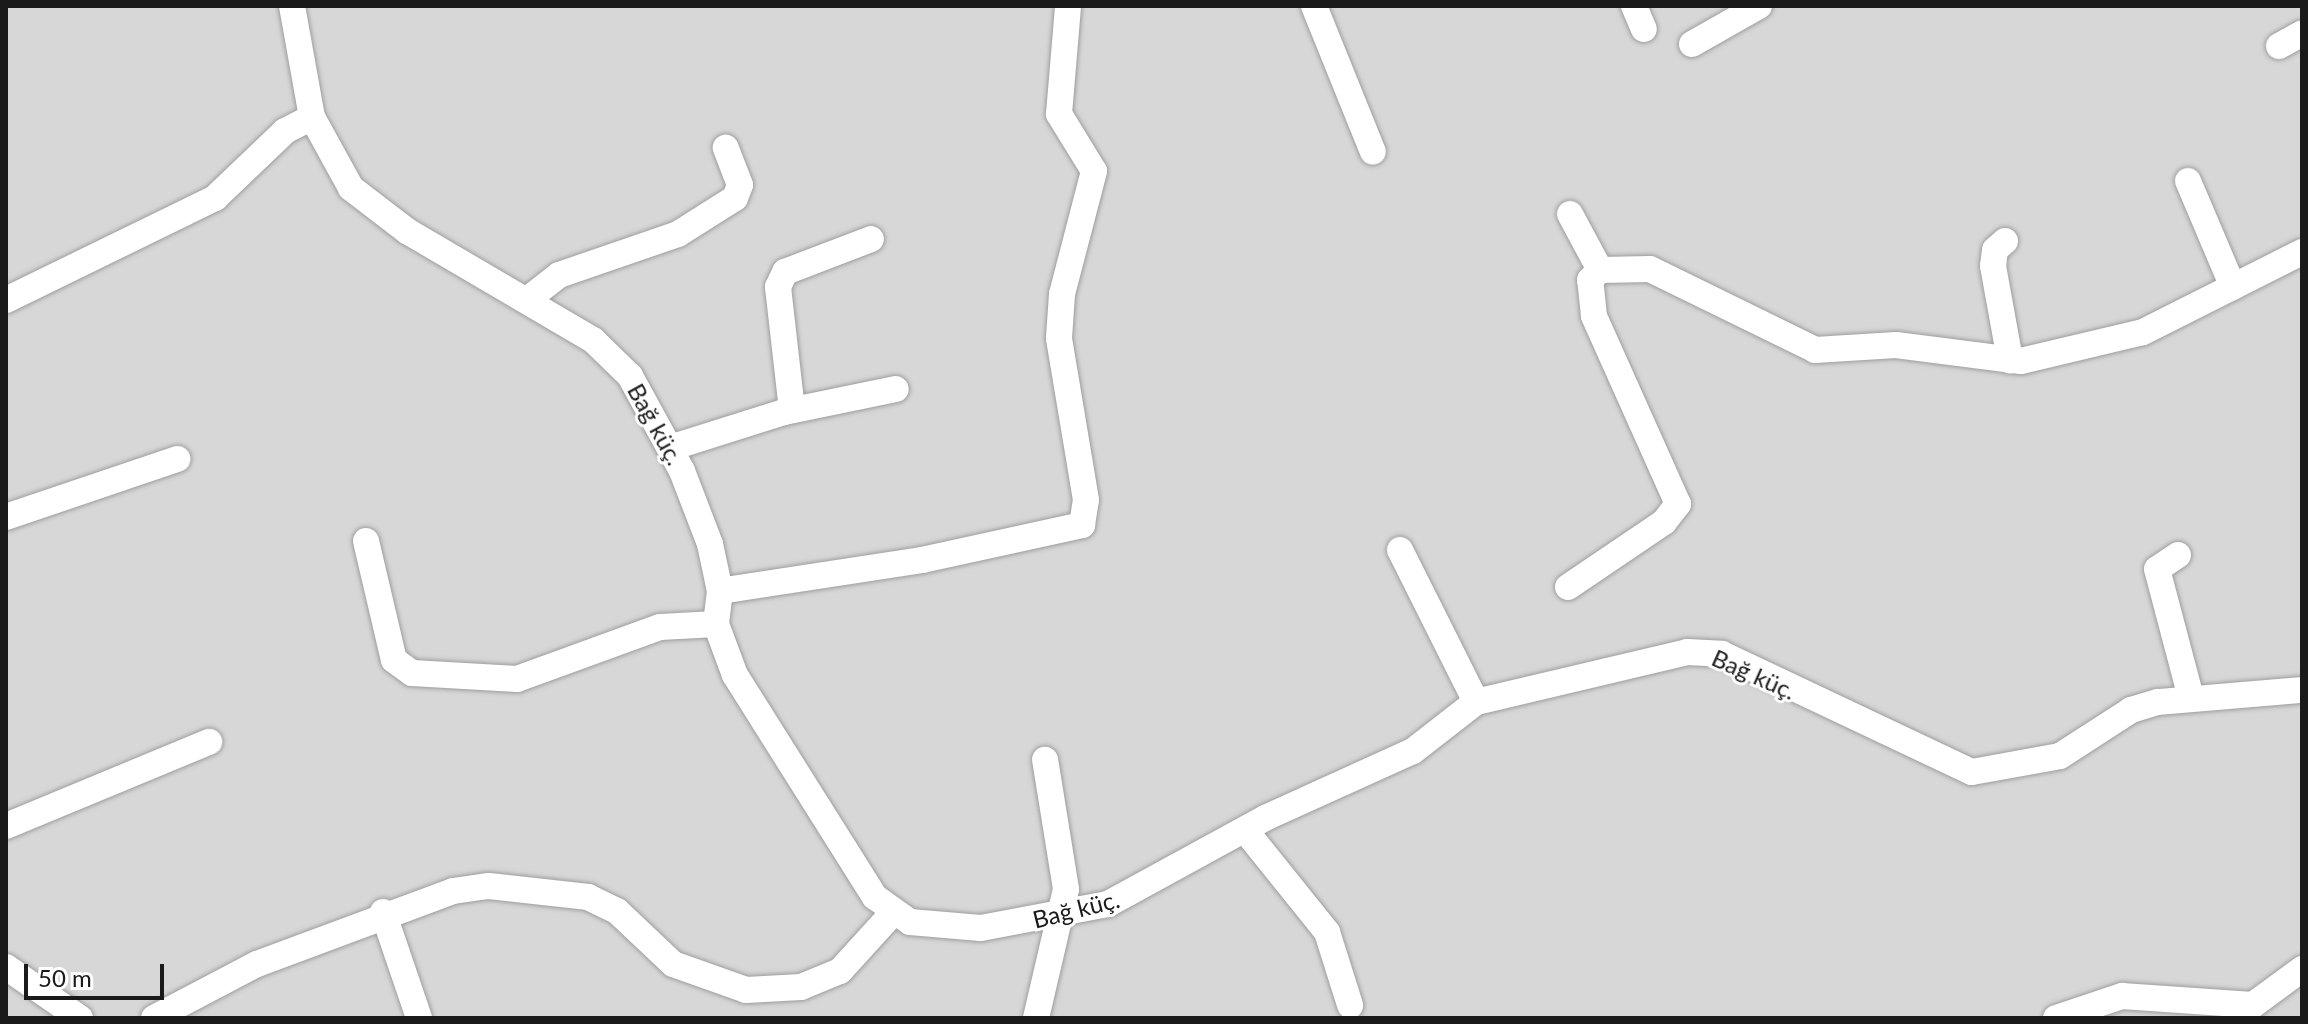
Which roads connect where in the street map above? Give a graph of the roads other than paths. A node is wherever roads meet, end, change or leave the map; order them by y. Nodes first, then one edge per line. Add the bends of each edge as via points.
1 (292, 6) edge
2 (1068, 6) edge
3 (1314, 6) edge
4 (1759, 6) edge
5 (1692, 44) dead end
6 (312, 117) junction
7 (726, 148) dead end
8 (1373, 152) dead end
9 (2188, 181) dead end
10 (1570, 214) dead end
11 (871, 239) dead end
12 (2005, 241) dead end
13 (2302, 252) edge
14 (1600, 270) junction
15 (2233, 287) junction
16 (6, 300) edge
17 (527, 300) junction
18 (2010, 360) junction
19 (896, 389) dead end
20 (792, 410) junction
21 (670, 448) junction
22 (177, 459) dead end
23 (6, 517) edge
24 (366, 541) dead end
25 (1400, 550) dead end
26 (2178, 555) dead end
27 (1568, 587) dead end
28 (720, 591) junction
29 (716, 624) junction
30 (2302, 690) edge
31 (2191, 698) junction
32 (1476, 702) junction
33 (209, 742) dead end
34 (1045, 760) dead end
35 (6, 826) edge
36 (1245, 830) junction
37 (383, 912) junction
38 (891, 915) junction
39 (1062, 917) junction
40 (6, 967) edge
41 (2302, 969) edge
42 (1350, 1005) dead end
43 (2235, 1013) edge
44 (80, 1018) edge
45 (154, 1018) edge
46 (419, 1018) edge
47 (1036, 1018) edge
48 (2056, 1018) edge

1 - 6 street, Bağ küç.
2 - 28 street via 1059,114 1094,171 1062,294 1059,338 1086,500 1082,525 922,560
3 - 8 street
4 - 5 street
6 - 16 street via 285,131 215,198
6 - 17 street, Bağ küç. via 351,188 407,231
7 - 17 street via 740,185 735,198 678,234 559,275
9 - 15 street
10 - 14 street
11 - 20 street via 785,272 778,287
12 - 18 street via 1993,266
13 - 15 street
14 - 18 street via 1650,269 1815,350 1896,345
14 - 27 street via 1590,280 1594,316 1678,504 1664,522
15 - 18 street via 2143,332
17 - 21 street, Bağ küç. via 611,353
19 - 20 street
20 - 21 street
21 - 28 street, Bağ küç.
22 - 23 street
24 - 29 street via 394,660 412,673 517,679 660,627
25 - 32 street
26 - 31 street via 2157,569
28 - 29 street, Bağ küç.
29 - 38 street, Bağ küç. via 735,675
30 - 31 street, Bağ küç.
31 - 32 street, Bağ küç. via 2131,710 2060,756 1995,773 1945,760 1705,651
32 - 36 street, Bağ küç. via 1413,751
33 - 35 street
34 - 39 street via 1066,889
36 - 39 street, Bağ küç. via 1147,888
36 - 42 street via 1327,932
37 - 38 street via 489,886 569,892 617,911 689,973 769,991 840,971
37 - 45 street
37 - 46 street
38 - 39 street, Bağ küç. via 937,928
39 - 47 street
40 - 44 street
41 - 43 street
43 - 48 street via 2122,996

